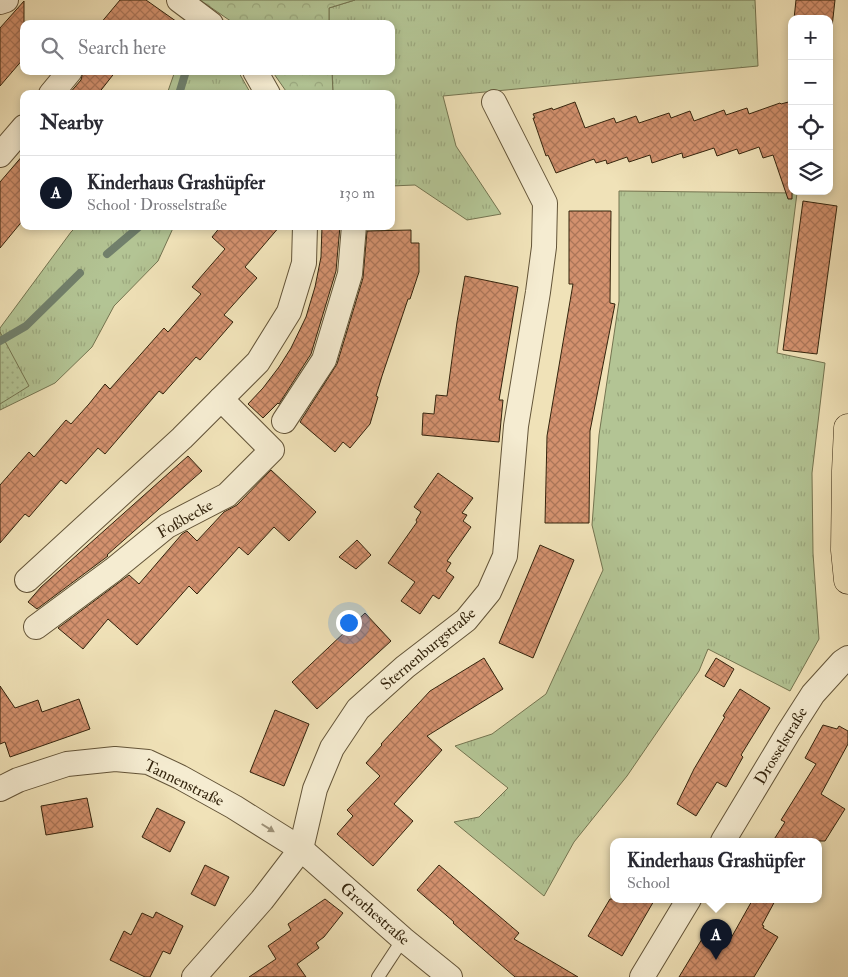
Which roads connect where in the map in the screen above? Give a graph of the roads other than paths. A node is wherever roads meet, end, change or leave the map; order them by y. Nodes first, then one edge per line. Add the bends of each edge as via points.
1 (6, 0) edge
2 (179, 0) edge
3 (0, 2) edge
4 (206, 20) edge
5 (67, 75) edge
6 (257, 75) edge
7 (54, 90) edge
8 (266, 90) edge
9 (494, 102) dead end
10 (20, 132) edge
11 (0, 156) edge
12 (305, 230) edge
13 (354, 230) edge
14 (222, 399) junction
15 (284, 421) dead end
16 (848, 428) edge
17 (27, 580) dead end
18 (848, 580) edge
19 (36, 626) dead end
20 (848, 658) edge
21 (0, 789) edge
22 (725, 838) edge
23 (301, 848) junction
24 (687, 903) edge
25 (403, 939) junction
26 (194, 977) edge
27 (378, 977) edge
28 (450, 977) edge
29 (642, 977) edge

1 - 3 street
2 - 4 street
5 - 7 street
6 - 8 street
9 - 23 street, Sternenburgstraße via 545,203 544,247 516,426 505,556 490,592 466,620 405,667 358,709 332,748 315,789
10 - 11 street
12 - 14 street via 304,263 289,312 258,362
13 - 15 street via 350,274 324,360
14 - 17 street
14 - 19 street, Foßbecke via 272,450 227,495 167,526
16 - 18 main road
20 - 22 street, Drosselstraße via 813,694
21 -> 23 street, Tannenstraße via 67,764 115,759 148,762 234,807
23 - 25 street, Grothestraße
23 - 26 street, Sternenburgstraße via 262,900
24 - 29 street
25 - 27 lane
25 - 28 street, Grothestraße

